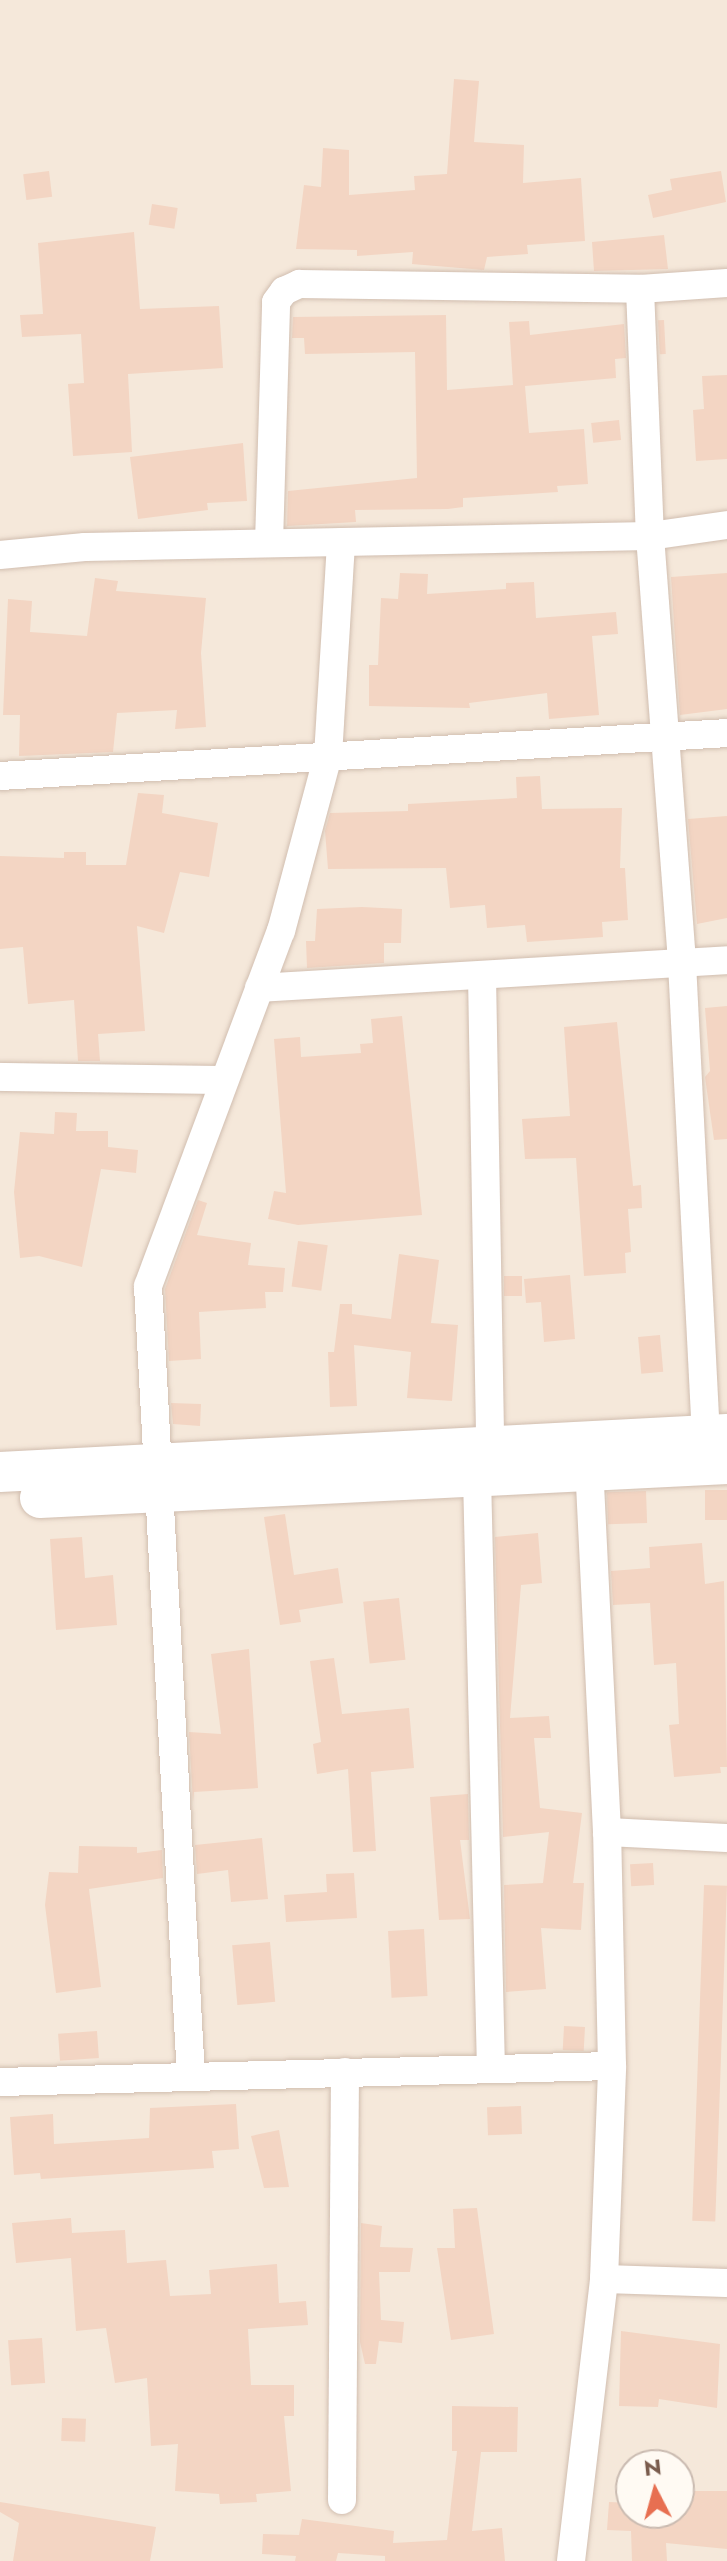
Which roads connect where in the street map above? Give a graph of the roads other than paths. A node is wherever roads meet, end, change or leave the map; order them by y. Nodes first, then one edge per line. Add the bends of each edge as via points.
1 (727, 283) edge
2 (640, 289) junction
3 (727, 525) edge
4 (650, 536) junction
5 (341, 542) junction
6 (269, 543) junction
7 (0, 555) edge
8 (727, 733) edge
9 (666, 740) junction
10 (328, 756) junction
11 (0, 777) edge
12 (727, 960) edge
13 (682, 963) junction
14 (482, 975) junction
15 (259, 988) junction
16 (0, 1077) edge
17 (223, 1080) junction
18 (720, 1444) edge
19 (484, 1461) junction
20 (589, 1470) junction
21 (0, 1472) edge
22 (155, 1479) junction
23 (0, 1500) edge
24 (607, 1832) junction
25 (727, 1838) edge
26 (612, 2066) junction
27 (491, 2069) junction
28 (345, 2072) junction
29 (191, 2077) junction
30 (0, 2082) edge
31 (604, 2279) junction
32 (727, 2283) edge
33 (342, 2500) dead end
34 (571, 2561) edge

1 - 2 street
2 - 4 street
2 - 6 street via 299,284 284,291 276,302
3 - 4 street
4 - 5 street
4 - 9 street
5 - 6 street
5 - 10 street
6 - 7 street
8 - 9 street
9 - 10 street
9 - 13 street
10 - 11 street
10 - 15 street via 281,931
12 - 13 street
13 - 14 street
13 - 18 street
14 - 15 street
14 - 19 street
15 - 17 street
16 - 17 street
17 - 22 street via 148,1286
18 - 19 main road
18 - 20 main road
19 - 20 main road
19 - 22 main road
19 - 27 street
20 - 24 street
21 - 22 main road
22 - 23 main road
22 - 29 street
24 - 25 street
24 - 26 street
26 - 27 street
26 - 31 street
27 - 28 street
28 - 29 street
28 - 33 street
29 - 30 street
31 - 32 street
31 - 34 street

